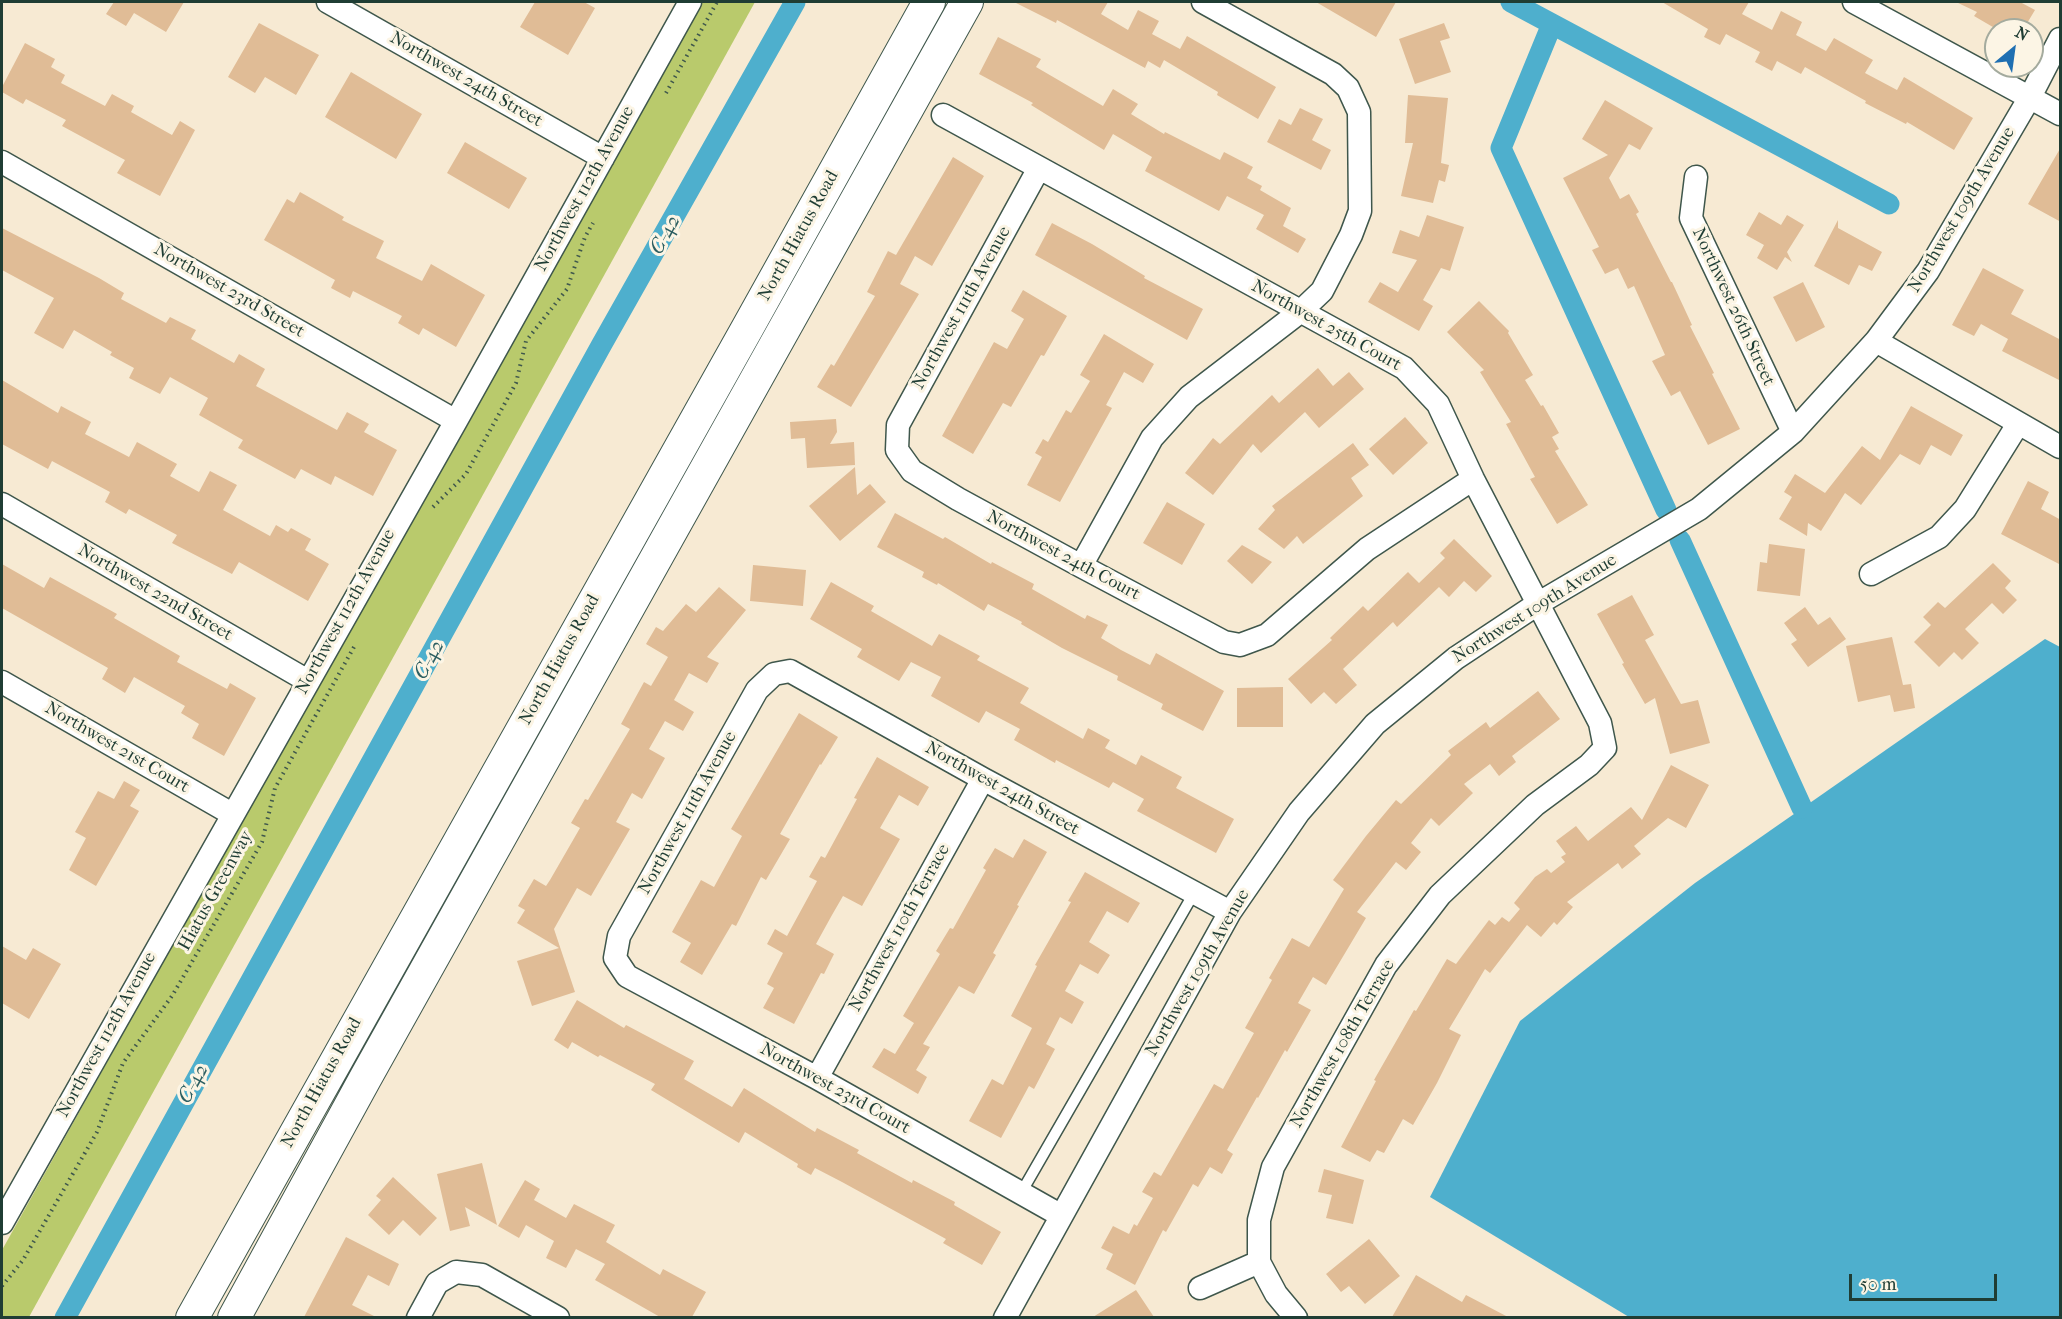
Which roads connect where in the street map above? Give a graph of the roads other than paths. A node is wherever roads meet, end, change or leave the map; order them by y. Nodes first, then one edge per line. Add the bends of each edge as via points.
1 (328, 2) edge
2 (690, 2) edge
3 (929, 2) edge
4 (967, 2) edge
5 (1203, 2) edge
6 (1854, 2) edge
7 (2061, 39) edge
8 (2030, 97) junction
9 (2061, 114) edge
10 (943, 115) dead end
11 (603, 158) junction
12 (2, 162) edge
13 (1039, 168) junction
14 (1696, 177) dead end
15 (1301, 311) junction
16 (1876, 341) junction
17 (456, 421) junction
18 (2018, 424) junction
19 (1793, 432) junction
20 (2061, 447) edge
21 (897, 450) joint
22 (1473, 479) junction
23 (2, 504) edge
24 (1081, 566) junction
25 (1871, 574) dead end
26 (1539, 603) junction
27 (774, 674) joint
28 (308, 681) junction
29 (2, 682) edge
30 (1588, 765) joint
31 (983, 779) junction
32 (232, 814) junction
33 (1194, 893) junction
34 (1230, 912) junction
35 (615, 958) joint
36 (335, 1059) junction
37 (366, 1077) junction
38 (817, 1078) junction
39 (1021, 1193) junction
40 (5, 1210) edge
41 (1060, 1215) junction
42 (1259, 1262) junction
43 (1200, 1288) dead end
44 (192, 1317) edge
45 (234, 1317) edge
46 (418, 1317) edge
47 (558, 1317) edge
48 (1005, 1317) edge
49 (1296, 1317) edge

1 - 11 street, Northwest 24th Street
2 - 11 street, Northwest 112th Avenue
3 - 36 main road, North Hiatus Road
4 - 37 main road, North Hiatus Road
5 - 15 street via 1333,74 1348,88 1359,112 1360,211 1322,291
6 - 8 street
7 - 8 street, Northwest 109th Avenue
8 - 9 street
8 - 16 street, Northwest 109th Avenue via 1928,271
10 - 13 street, Northwest 25th Court
11 - 17 street, Northwest 112th Avenue
12 - 17 street, Northwest 23rd Street
13 - 15 street, Northwest 25th Court
13 - 21 street, Northwest 111th Avenue via 898,425
14 - 19 street, Northwest 26th Street via 1691,218
15 - 22 street, Northwest 25th Court via 1404,369 1438,404
15 - 24 street via 1190,397 1152,438
16 - 18 street
16 - 19 street, Northwest 109th Avenue
17 - 28 street, Northwest 112th Avenue
18 - 20 street
18 - 25 street via 1965,509 1939,537
19 - 26 street, Northwest 109th Avenue via 1699,509
21 - 24 street, Northwest 24th Court via 912,471
22 - 24 street, Northwest 24th Court via 1367,549 1267,635 1240,645 1224,642
22 - 26 street, Northwest 25th Court
23 - 28 street, Northwest 22nd Street
26 - 30 street, Northwest 25th Court via 1600,723 1605,748
26 - 34 street, Northwest 109th Avenue via 1456,658 1376,724 1299,812
27 - 31 street, Northwest 24th Street via 790,671
27 - 35 street, Northwest 111th Avenue via 757,690 619,936
28 - 32 street, Northwest 112th Avenue
29 - 32 street, Northwest 21st Court
30 - 42 street, Northwest 108th Terrace via 1534,805 1440,895 1386,965 1273,1167 1259,1220
31 - 33 street, Northwest 24th Street
31 - 38 street, Northwest 110th Terrace
32 - 40 street, Northwest 112th Avenue
33 - 34 street, Northwest 24th Street
33 - 39 lane
34 - 41 street, Northwest 109th Avenue
35 - 38 street, Northwest 23rd Court via 627,976
36 - 37 main road
36 - 44 main road, North Hiatus Road
37 - 45 main road, North Hiatus Road
38 - 39 street, Northwest 23rd Court
39 - 41 street, Northwest 23rd Court
41 - 48 street, Northwest 109th Avenue
42 - 43 street
42 - 49 street via 1276,1294
46 - 47 street via 437,1283 456,1272 482,1275

